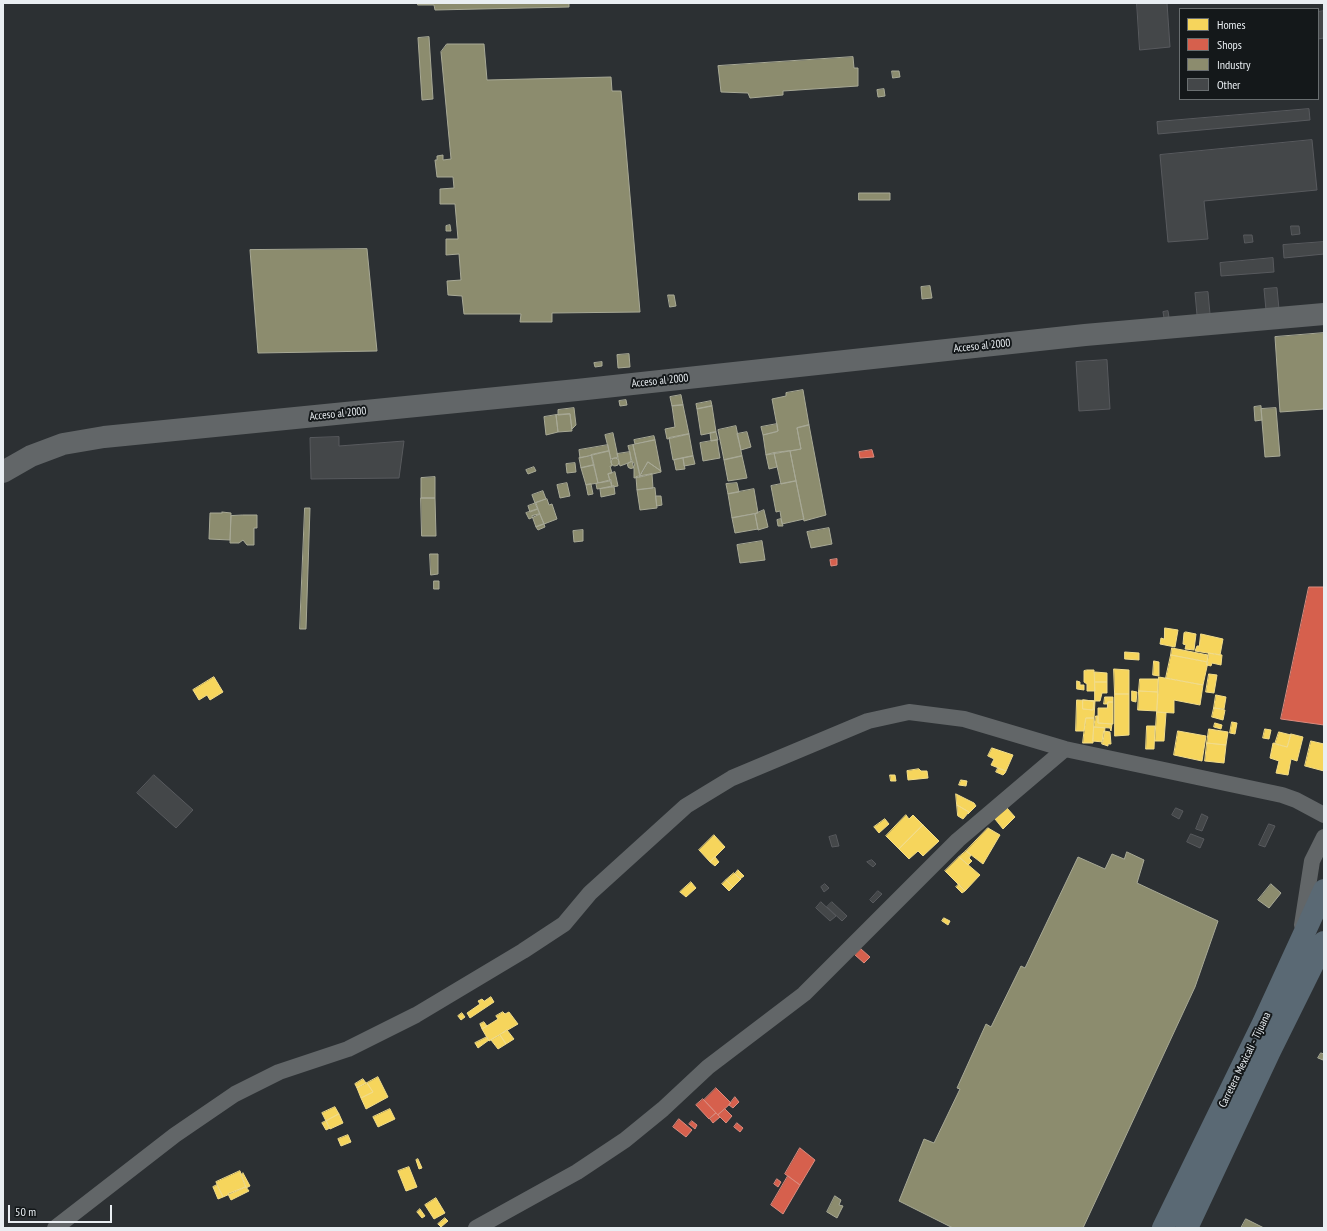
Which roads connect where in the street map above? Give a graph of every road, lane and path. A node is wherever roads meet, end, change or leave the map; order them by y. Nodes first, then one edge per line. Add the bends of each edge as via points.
1 (1324, 314) edge
2 (3, 472) edge
3 (1065, 748) junction
4 (1324, 815) edge
5 (1324, 837) edge
6 (1324, 890) edge
7 (1324, 942) edge
8 (1299, 943) junction
9 (55, 1228) edge
10 (476, 1228) edge
11 (1163, 1228) edge
12 (1187, 1228) edge

1 - 2 street, Acceso al 2000 via 1085,335 578,390 104,437 63,444 31,456
3 - 4 street via 1282,795
3 - 9 street via 964,719 909,712 868,721 732,778 686,806 590,893 564,924 523,952 416,1015 355,1046 279,1072 235,1094 175,1135
3 - 10 street via 958,840 804,994 714,1062 625,1140 577,1172
5 - 8 street via 1312,861
6 - 8 highway, Carretera Mexicali - Tijuana
7 - 12 highway, Carretera Mexicali - Tijuana via 1266,1058
8 - 11 highway, Carretera Mexicali - Tijuana via 1263,1024

